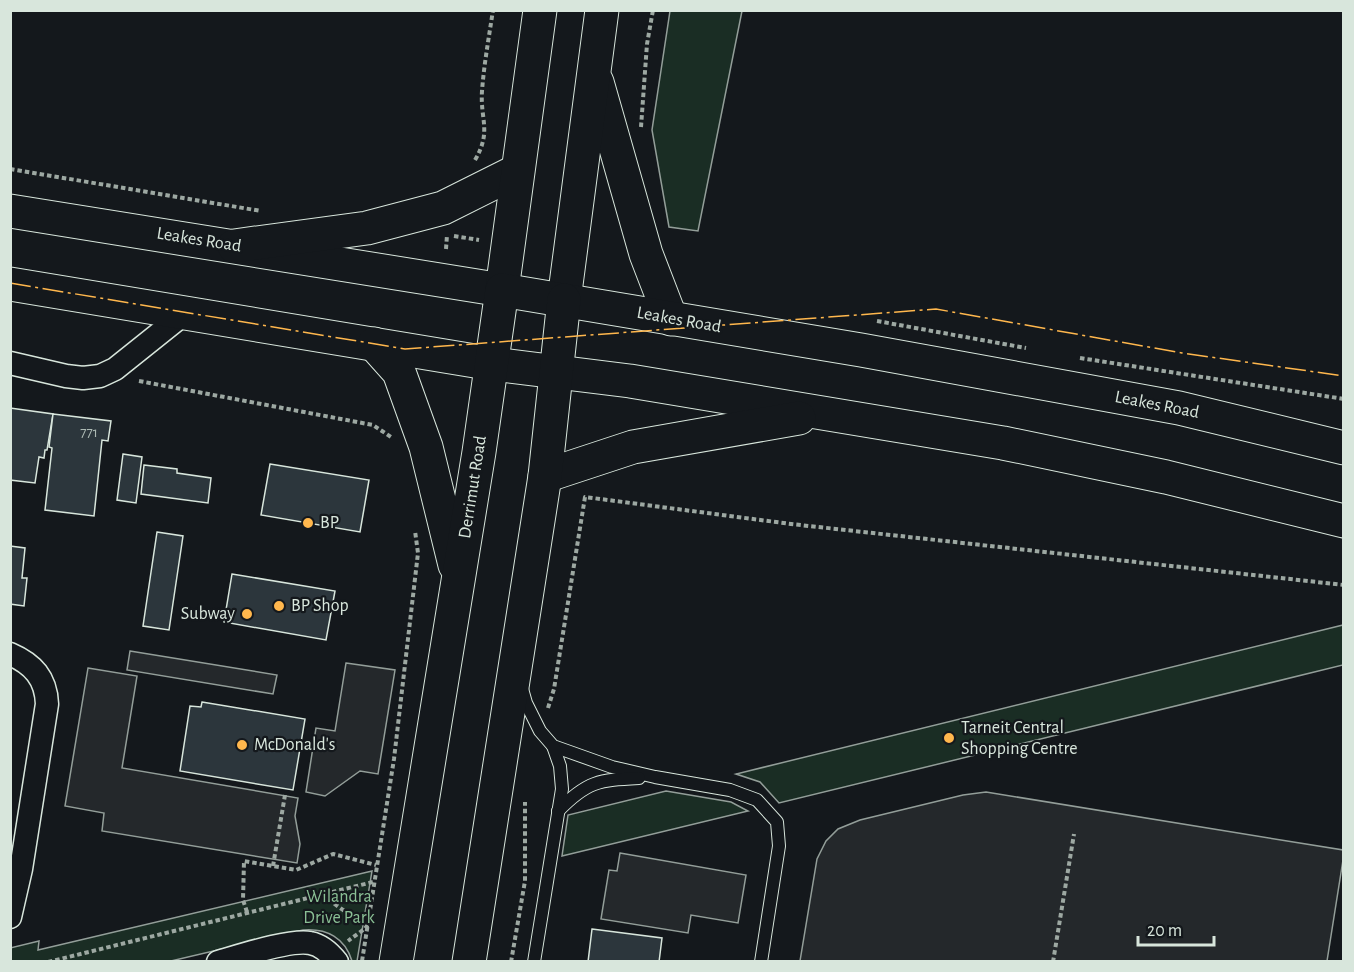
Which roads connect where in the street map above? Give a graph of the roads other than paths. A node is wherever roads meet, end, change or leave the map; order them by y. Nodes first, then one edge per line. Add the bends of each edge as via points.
1 (540, 10) edge
2 (602, 10) edge
3 (594, 69) junction
4 (517, 171) junction
5 (10, 211) edge
6 (234, 246) junction
7 (10, 284) edge
8 (502, 290) junction
9 (564, 300) junction
10 (185, 313) junction
11 (671, 319) junction
12 (374, 344) junction
13 (10, 363) edge
14 (493, 364) junction
15 (556, 373) junction
16 (825, 413) junction
17 (1344, 448) edge
18 (544, 476) junction
19 (1344, 521) edge
20 (459, 578) junction
21 (10, 654) edge
22 (515, 665) junction
23 (553, 746) junction
24 (656, 777) junction
25 (558, 811) junction
26 (10, 917) edge
27 (218, 962) edge
28 (337, 962) edge
29 (396, 962) edge
30 (469, 962) edge
31 (534, 962) edge
32 (761, 962) edge

1 - 4 main road, Derrimut Road
2 - 3 main road
3 - 9 main road
3 - 11 main road via 646,254
4 - 6 main road via 432,211 367,228
4 - 8 main road, Derrimut Road
5 - 6 main road, Leakes Road
6 - 8 main road, Leakes Road
7 - 10 main road
8 - 9 main road, Leakes Road
8 - 14 main road, Derrimut Road
9 - 11 main road, Leakes Road
9 - 15 main road
10 - 12 main road
10 - 13 street via 115,369 100,376 83,378
11 - 17 main road, Leakes Road via 1167,406
12 - 14 main road
12 - 20 main road via 399,372 426,447
14 - 15 main road
14 - 20 main road, Derrimut Road
15 - 16 main road
15 - 18 main road
16 - 18 main road via 633,447
16 - 19 main road via 1003,443
18 - 22 main road
20 - 29 main road, Derrimut Road
21 - 26 street via 33,668 44,685 46,712
22 - 23 lane via 526,703 540,731
22 - 30 main road
23 - 24 lane via 612,767
23 - 25 lane via 562,789
24 - 25 lane via 603,780 575,794
24 - 32 lane via 748,796 757,800 777,822 779,846
25 - 31 lane
27 - 28 street via 302,942 320,946

